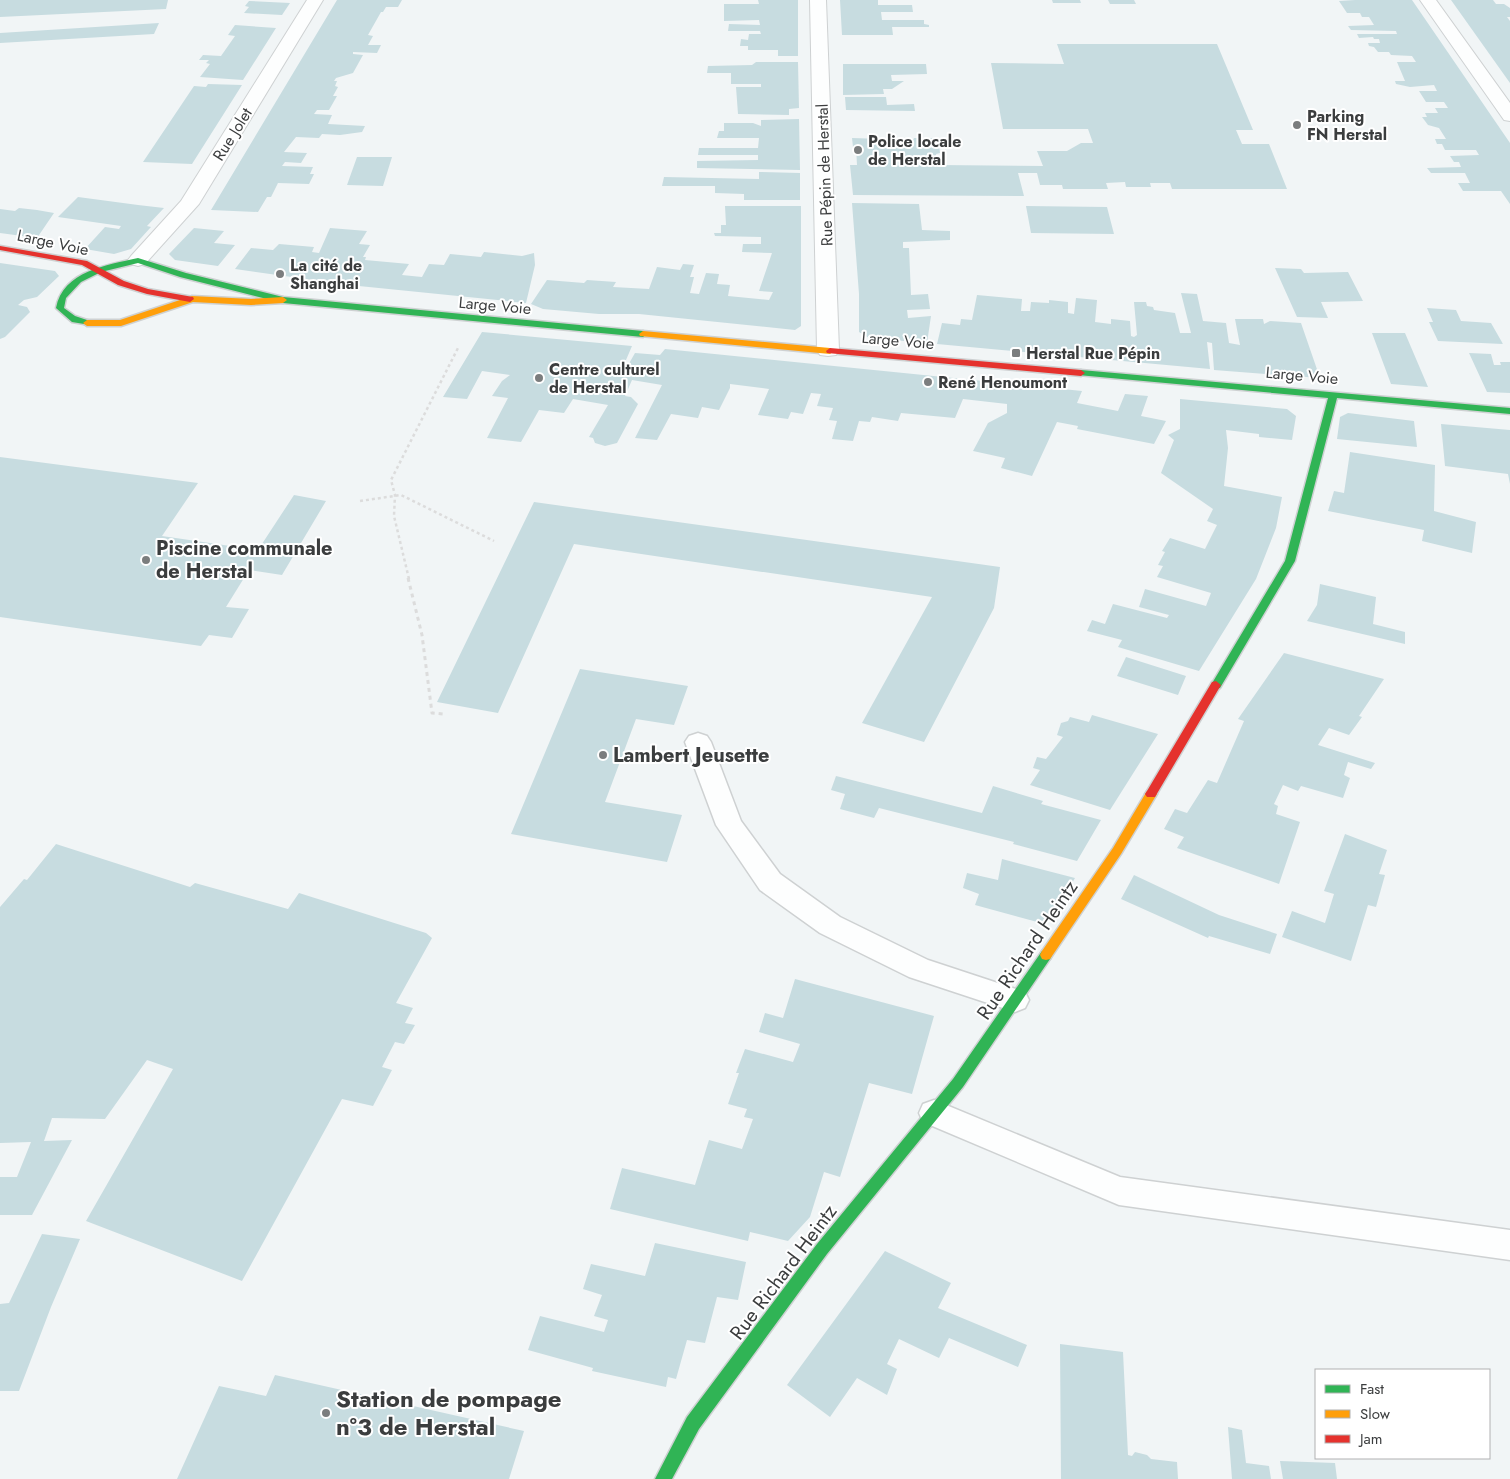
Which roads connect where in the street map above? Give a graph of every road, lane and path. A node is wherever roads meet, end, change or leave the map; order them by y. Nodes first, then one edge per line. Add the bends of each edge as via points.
1 (315, 0) edge
2 (818, 0) edge
3 (1428, 0) edge
4 (1510, 116) edge
5 (0, 248) edge
6 (138, 260) junction
7 (98, 270) junction
8 (193, 299) junction
9 (284, 300) junction
10 (475, 320) junction
11 (828, 350) junction
12 (1334, 394) junction
13 (1510, 411) edge
14 (395, 495) junction
15 (360, 500) dead end
16 (494, 541) dead end
17 (443, 714) dead end
18 (698, 742) dead end
19 (1015, 1000) junction
20 (934, 1113) junction
21 (1510, 1245) edge
22 (663, 1479) edge

1 - 6 street, Rue Jolet via 189,204
2 - 11 street, Rue Pépin de Herstal
3 - 4 street
5 - 7 street, Large Voie via 63,258
6 - 7 street, Large Voie
6 - 9 street, Large Voie via 183,275
7 - 8 street via 121,283 147,291
7 - 8 street, Large Voie via 78,280 62,297 60,308 69,319 84,324 118,325
8 - 9 street, Large Voie
9 - 10 street, Large Voie
10 - 11 street, Large Voie
10 - 14 path via 390,480
11 - 12 street, Large Voie
12 - 13 street, Large Voie
12 - 19 street, Rue Richard Heintz via 1290,561 1117,851
14 - 15 path
14 - 16 path via 426,506
14 - 17 path via 394,516 422,635 432,713
18 - 19 lane via 729,825 770,882 830,925 919,969
19 - 20 street, Rue Richard Heintz
20 - 21 lane via 1119,1191
20 - 22 street, Rue Richard Heintz via 810,1265 693,1423

